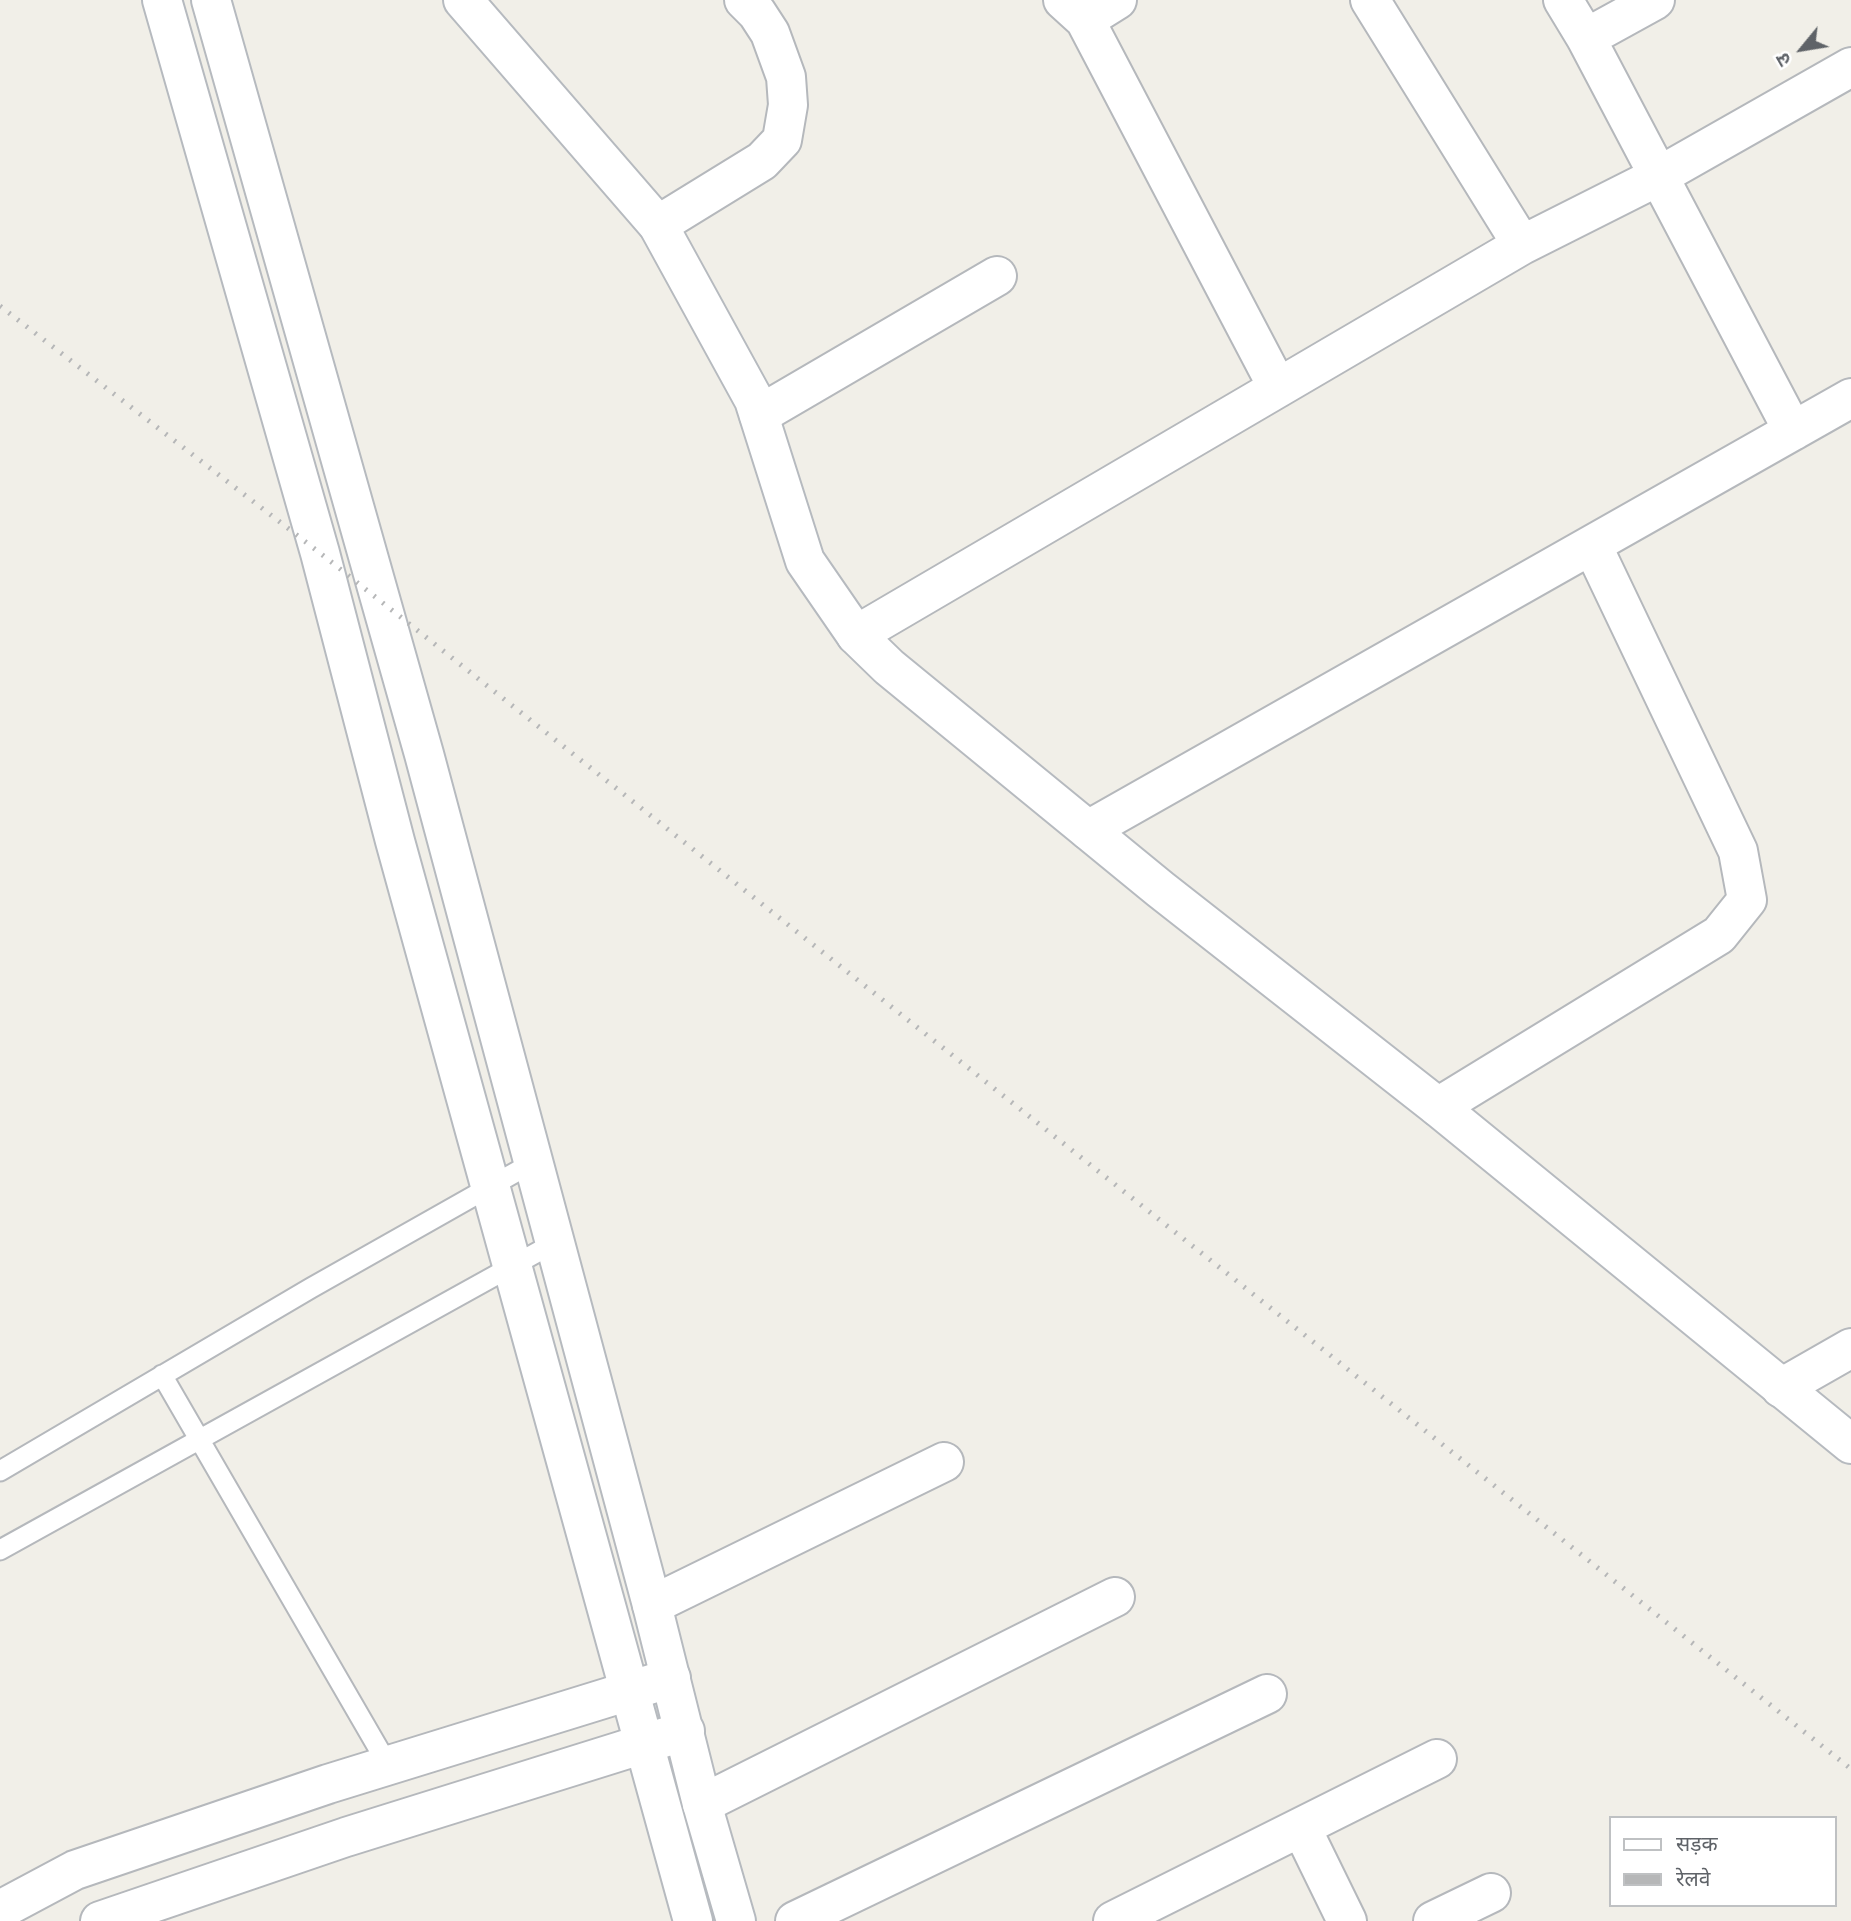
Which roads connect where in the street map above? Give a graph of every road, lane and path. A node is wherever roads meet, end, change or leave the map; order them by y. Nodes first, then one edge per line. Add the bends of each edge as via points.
1 (162, 0) edge
2 (211, 0) edge
3 (463, 0) edge
4 (1117, 0) edge
5 (1370, 0) edge
6 (1563, 0) edge
7 (1655, 0) edge
8 (759, 4) edge
9 (1074, 10) edge
10 (1586, 38) junction
11 (1851, 67) edge
12 (1659, 176) junction
13 (658, 225) junction
14 (1522, 245) junction
15 (998, 276) dead end
16 (1278, 388) junction
17 (1851, 398) edge
18 (759, 415) junction
19 (1793, 431) junction
20 (1592, 545) junction
21 (856, 635) junction
22 (1088, 830) junction
23 (1438, 1107) junction
24 (532, 1163) junction
25 (491, 1186) junction
26 (554, 1244) junction
27 (512, 1265) junction
28 (1851, 1348) edge
29 (162, 1375) junction
30 (1781, 1388) junction
31 (200, 1440) junction
32 (1851, 1444) edge
33 (944, 1462) dead end
34 (0, 1471) edge
35 (0, 1550) edge
36 (1115, 1597) dead end
37 (652, 1605) junction
38 (671, 1678) junction
39 (630, 1690) junction
40 (1267, 1693) dead end
41 (685, 1731) junction
42 (644, 1744) junction
43 (1437, 1759) dead end
44 (388, 1765) junction
45 (702, 1804) junction
46 (1301, 1828) junction
47 (1491, 1892) dead end
48 (0, 1910) edge
49 (100, 1921) edge
50 (694, 1921) edge
51 (736, 1921) edge
52 (796, 1921) edge
53 (1113, 1921) edge
54 (1347, 1921) edge
55 (1433, 1921) edge

1 - 25 street via 320,553
2 - 24 street via 424,754
3 - 13 street
4 - 9 street
5 - 14 street
6 - 10 street
7 - 10 street
8 - 13 street via 786,77 788,105 782,140 762,161
9 - 16 street
10 - 12 street
11 - 12 street
12 - 14 street
12 - 19 street
13 - 18 street
14 - 16 street
15 - 18 street
16 - 21 street
17 - 19 street
18 - 21 street via 805,561
19 - 20 street
20 - 22 street
20 - 23 street via 1738,851 1747,900 1719,935
21 - 22 street
22 - 23 street
23 - 30 street
24 - 25 lane
24 - 26 street
25 - 27 street
25 - 29 lane
26 - 27 lane
26 - 37 street
27 - 31 lane
27 - 39 street
28 - 30 street
29 - 31 lane
29 - 34 lane
30 - 32 street
31 - 35 lane
31 - 44 lane
33 - 37 street
36 - 45 street
37 - 38 street
38 - 39 street
38 - 41 street
39 - 42 street
39 - 44 street
40 - 52 street
41 - 42 street
41 - 45 street
42 - 49 street via 346,1837
42 - 50 street
43 - 46 street
44 - 48 street via 75,1870
45 - 51 street
46 - 53 street
46 - 54 street
47 - 55 street

